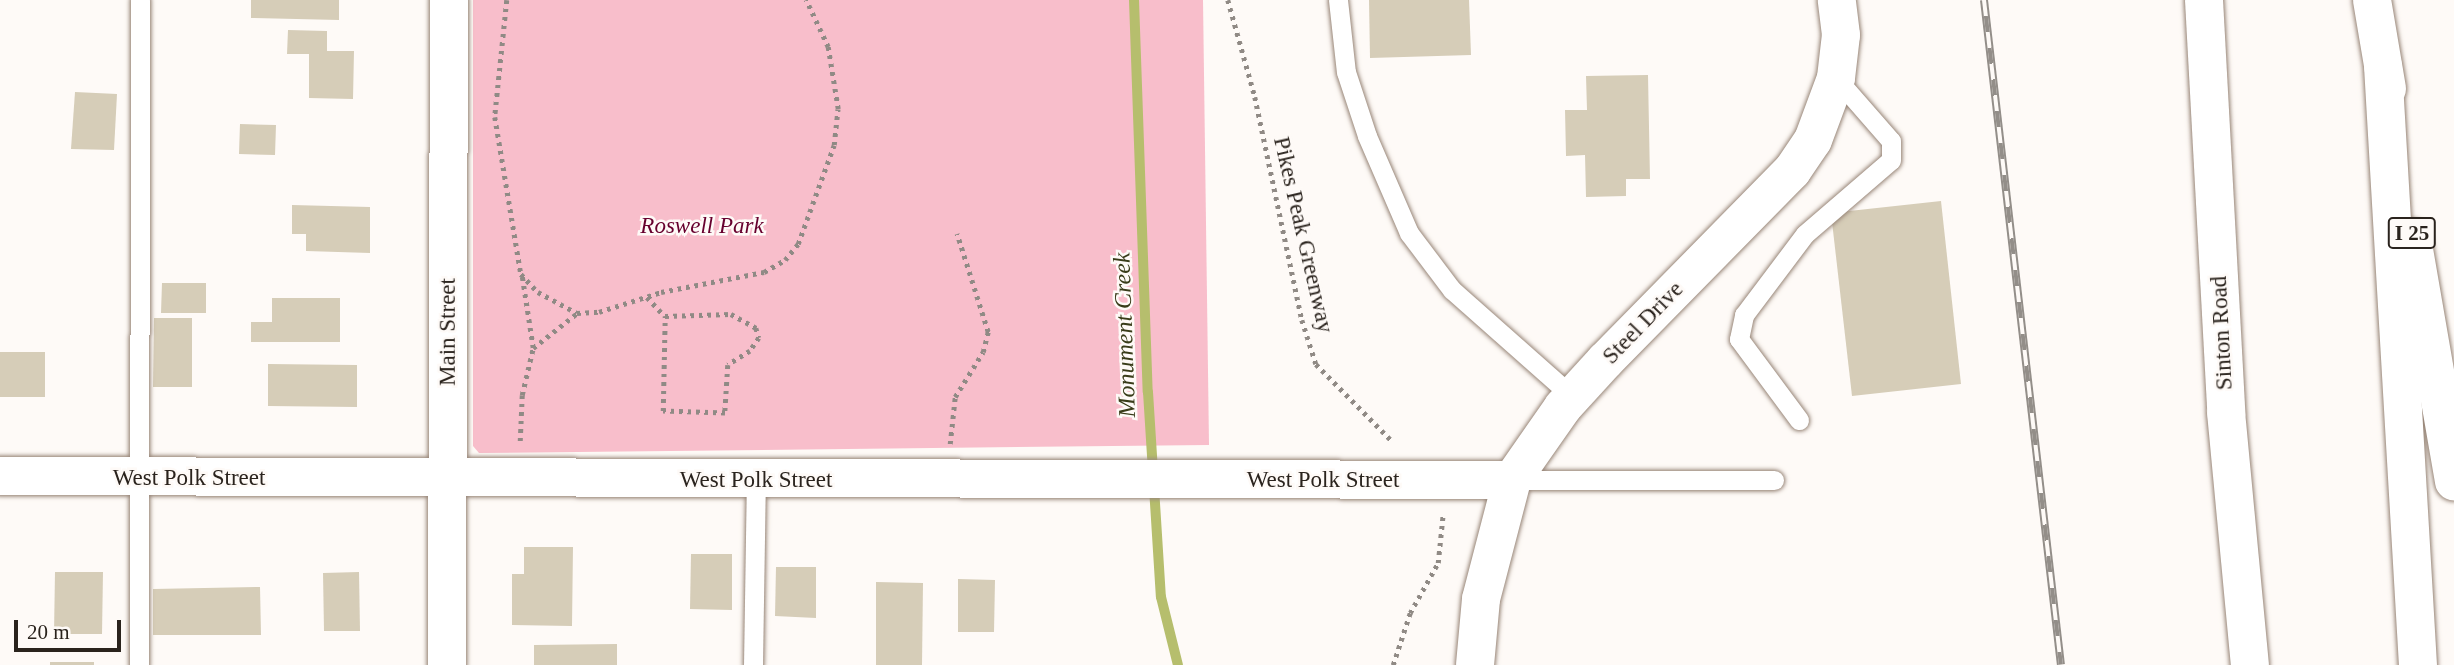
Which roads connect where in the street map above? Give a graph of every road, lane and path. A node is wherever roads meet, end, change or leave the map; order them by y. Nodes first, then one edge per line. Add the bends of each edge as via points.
1 (140, 0) edge
2 (449, 0) edge
3 (507, 0) edge
4 (806, 0) edge
5 (1228, 0) edge
6 (1338, 0) edge
7 (1837, 0) edge
8 (2204, 0) edge
9 (2372, 0) edge
10 (2383, 66) junction
11 (1836, 78) junction
12 (957, 234) dead end
13 (522, 274) junction
14 (647, 297) junction
15 (577, 313) junction
16 (665, 316) junction
17 (533, 348) junction
18 (1573, 397) junction
19 (1799, 420) dead end
20 (1402, 441) dead end
21 (0, 476) edge
22 (141, 478) junction
23 (447, 480) junction
24 (517, 480) junction
25 (757, 480) junction
26 (946, 480) junction
27 (1512, 480) junction
28 (1774, 480) dead end
29 (2454, 481) edge
30 (1443, 524) dead end
31 (139, 665) edge
32 (446, 665) edge
33 (753, 665) edge
34 (1393, 665) edge
35 (1475, 665) edge
36 (2250, 665) edge
37 (2417, 665) edge

1 - 22 lane
2 - 23 main road, Main Street
3 - 13 path via 495,117
4 - 14 path via 828,47 838,108 834,145 797,244 785,260 764,272
5 - 20 path, Pikes Peak Greenway via 1316,364 1389,440
6 - 18 lane via 1346,72 1367,136 1409,233 1452,290
7 - 11 main road, Steel Drive via 1841,35
8 - 36 main road, Sinton Road via 2227,412
9 - 10 main road, I 25
10 - 29 main road, I 25
10 - 37 main road
11 - 18 main road, Steel Drive via 1813,140 1792,170
11 - 19 lane via 1891,141 1891,160 1805,234 1744,315 1739,340
12 - 26 path via 988,332 983,352 955,397
13 - 15 path via 538,292
13 - 17 path
14 - 15 path via 600,312
14 - 16 path
15 - 17 path
16 - 16 path via 663,411 725,413 728,365 750,351 759,338 755,328 731,314
17 - 24 path via 522,395
18 - 27 main road, Steel Drive
21 - 22 main road, West Polk Street
22 - 23 main road, West Polk Street
22 - 31 lane
23 - 24 main road, West Polk Street
23 - 32 main road, Main Street
24 - 25 main road, West Polk Street
25 - 26 main road, West Polk Street
25 - 33 lane
26 - 27 main road, West Polk Street
27 - 28 lane
27 - 35 main road, Steel Drive via 1481,599
30 - 34 path via 1438,563 1410,614

